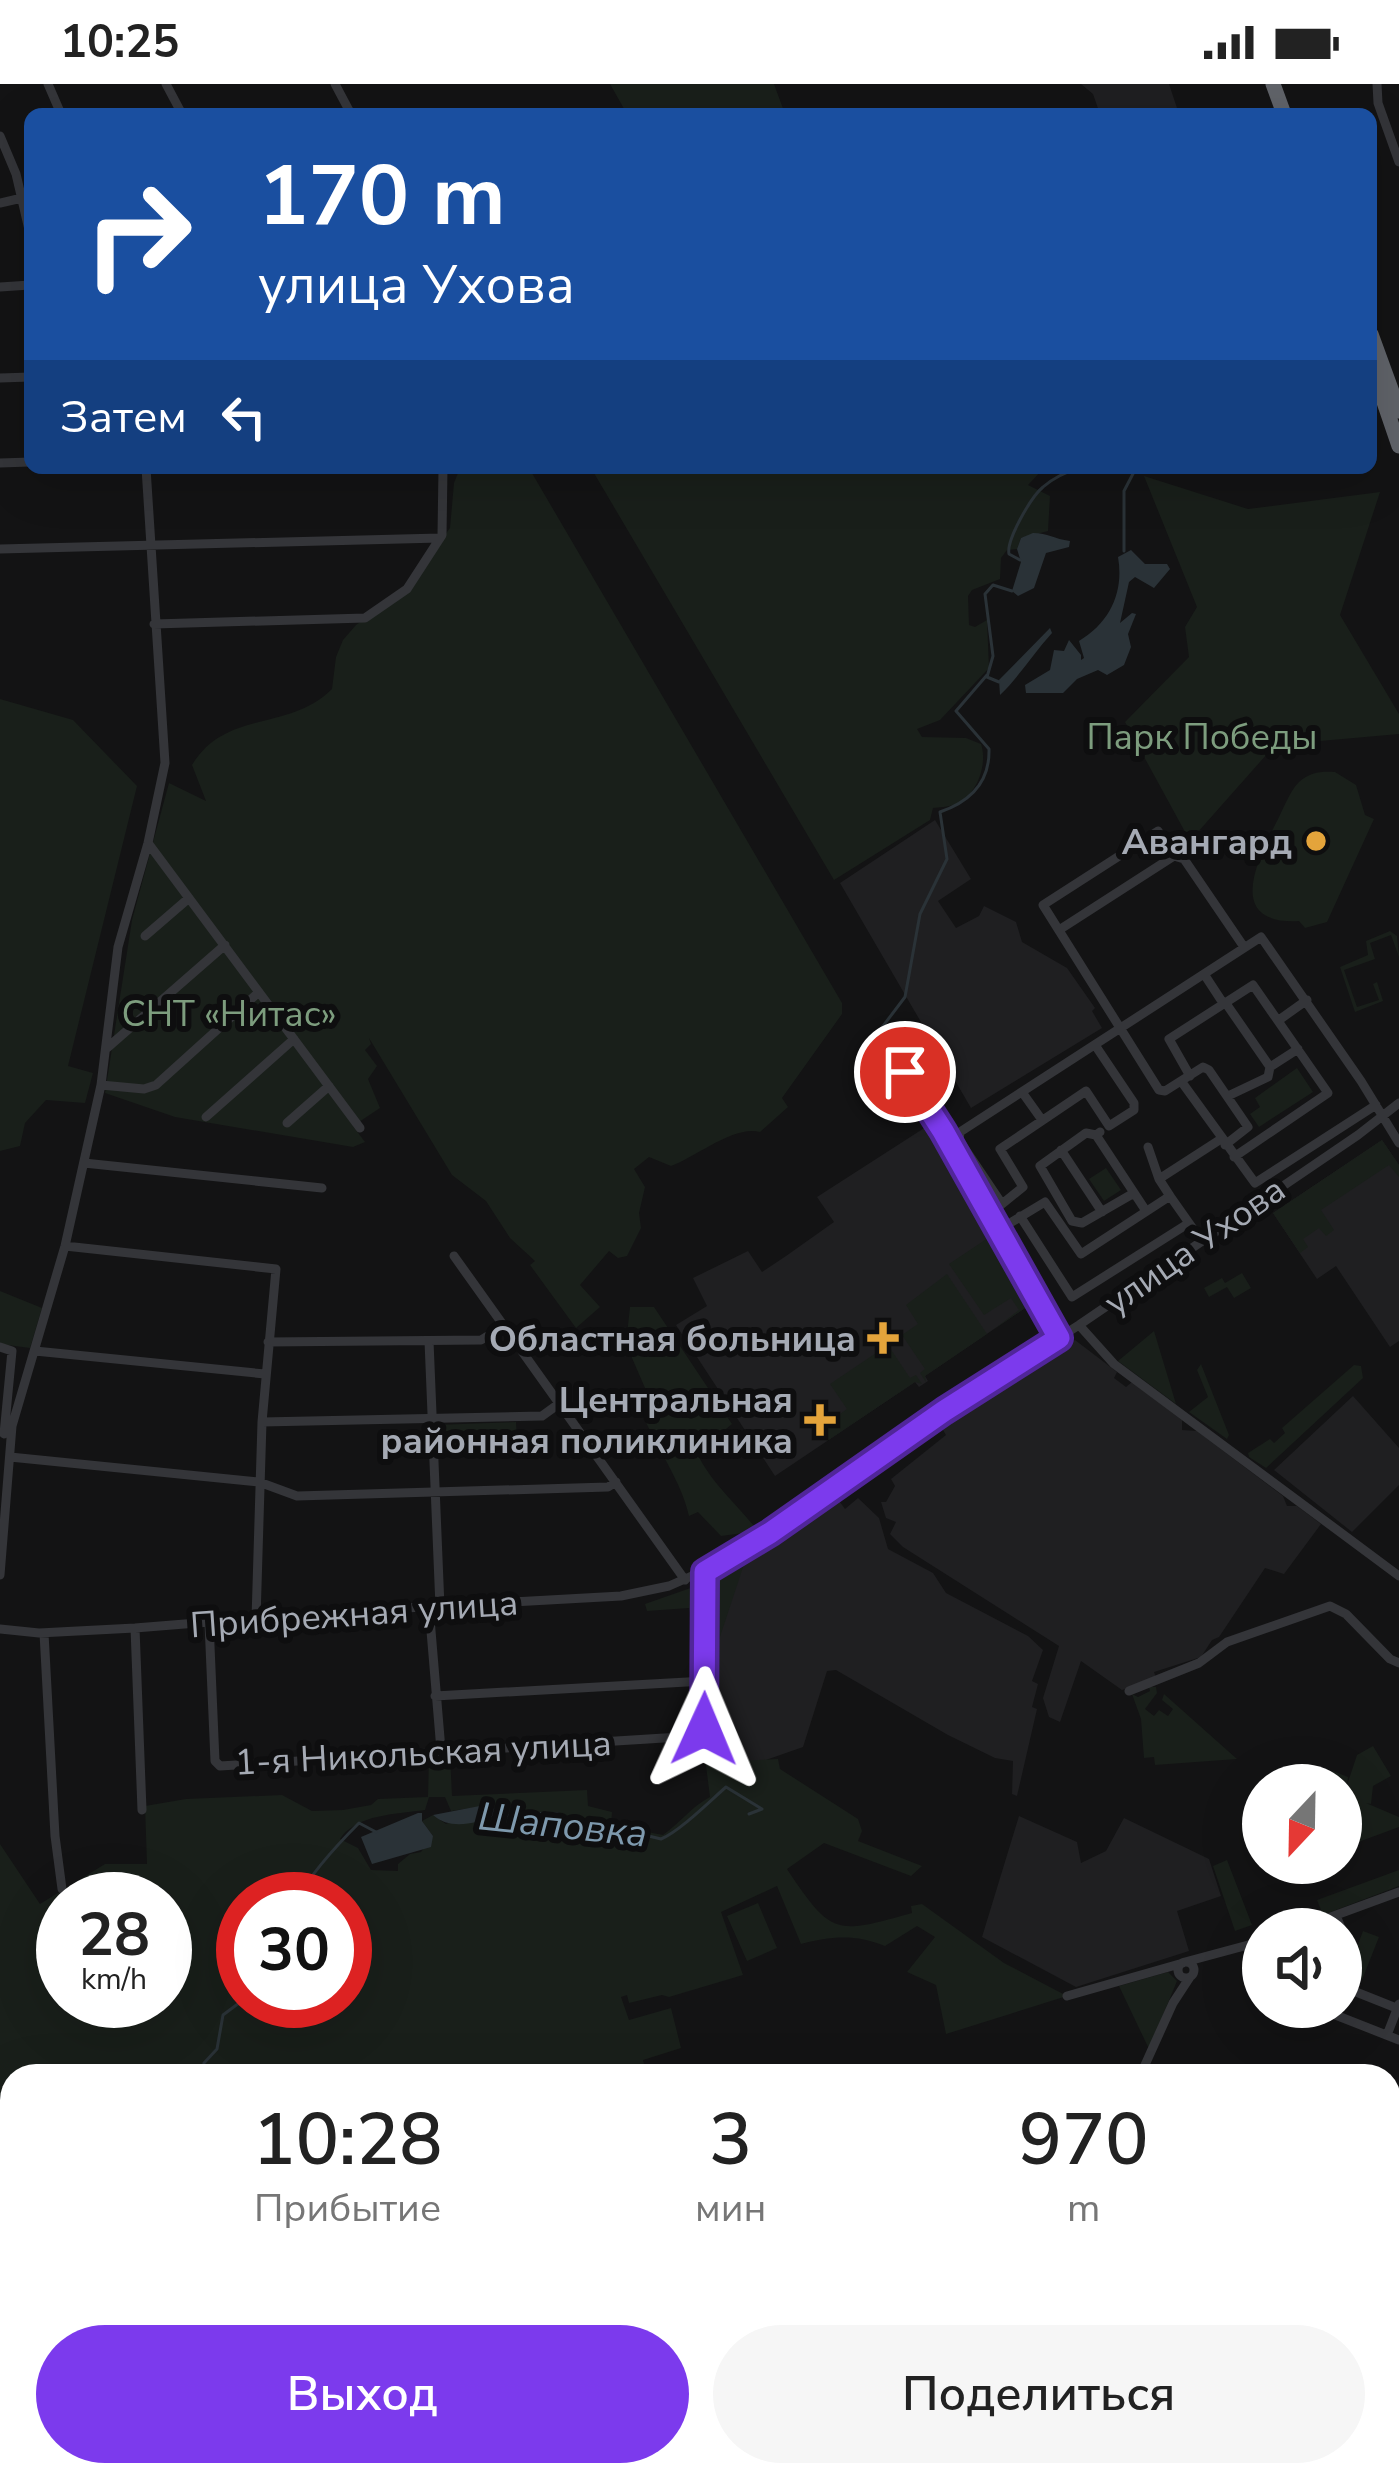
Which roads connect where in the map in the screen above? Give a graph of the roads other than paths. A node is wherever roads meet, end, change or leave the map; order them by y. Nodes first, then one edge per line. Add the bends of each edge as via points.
1 (1377, 84) edge
2 (0, 136) edge
3 (1399, 162) edge
4 (22, 198) junction
5 (0, 202) edge
6 (24, 207) edge
7 (1377, 350) edge
8 (1377, 382) edge
9 (1399, 410) edge
10 (1399, 446) edge
11 (146, 474) edge
12 (443, 474) edge
13 (440, 538) junction
14 (149, 544) junction
15 (0, 548) edge
16 (154, 624) junction
17 (148, 843) junction
18 (1174, 856) junction
19 (190, 898) junction
20 (1059, 930) junction
21 (145, 936) dead end
22 (225, 945) junction
23 (1244, 947) junction
24 (1204, 974) junction
25 (260, 992) junction
26 (1307, 1000) junction
27 (1224, 1003) junction
28 (1279, 1019) junction
29 (1119, 1029) junction
30 (294, 1039) junction
31 (1095, 1046) junction
32 (888, 1047) dead end
33 (107, 1048) junction
34 (1298, 1049) junction
35 (1270, 1067) junction
36 (1186, 1078) junction
37 (101, 1084) junction
38 (329, 1086) junction
39 (1022, 1092) junction
40 (1228, 1096) junction
41 (1376, 1105) junction
42 (1399, 1106) edge
43 (206, 1117) dead end
44 (1383, 1118) junction
45 (1042, 1120) junction
46 (287, 1124) dead end
47 (1109, 1126) junction
48 (360, 1128) dead end
49 (1096, 1135) junction
50 (1223, 1142) junction
51 (1399, 1143) edge
52 (1148, 1147) dead end
53 (1061, 1150) junction
54 (1234, 1157) junction
55 (83, 1163) junction
56 (1159, 1179) junction
57 (322, 1189) dead end
58 (1134, 1193) junction
59 (1170, 1196) junction
60 (1002, 1204) junction
61 (1146, 1211) junction
62 (990, 1212) junction
63 (1102, 1212) junction
64 (1020, 1216) junction
65 (1189, 1223) junction
66 (1000, 1229) junction
67 (1201, 1240) junction
68 (65, 1246) junction
69 (454, 1256) dead end
70 (1079, 1325) junction
71 (504, 1326) junction
72 (1059, 1338) junction
73 (429, 1341) junction
74 (268, 1342) junction
75 (0, 1347) edge
76 (35, 1351) junction
77 (265, 1374) junction
78 (560, 1403) junction
79 (433, 1420) junction
80 (262, 1422) junction
81 (5, 1434) edge
82 (10, 1457) junction
83 (260, 1482) junction
84 (616, 1483) junction
85 (435, 1494) junction
86 (705, 1572) junction
87 (0, 1575) edge
88 (1399, 1576) edge
89 (686, 1580) junction
90 (435, 1607) junction
91 (256, 1618) junction
92 (209, 1623) junction
93 (136, 1628) junction
94 (0, 1629) edge
95 (44, 1633) junction
96 (1399, 1663) edge
97 (705, 1681) junction
98 (1130, 1691) dead end
99 (435, 1696) junction
100 (441, 1750) junction
101 (142, 1810) dead end
102 (60, 1872) edge
103 (1399, 1892) edge
104 (1355, 1908) edge
105 (1242, 1947) edge
106 (1186, 1969) junction
107 (1362, 1994) edge
108 (1066, 1996) dead end
109 (1398, 2007) edge
110 (1362, 2025) edge
111 (1387, 2035) junction
112 (1399, 2040) edge
113 (1145, 2064) edge

1 - 3 street
2 - 4 street
4 - 5 street
4 - 6 street
7 - 9 highway
8 - 10 highway
11 - 14 street
12 - 13 street
13 - 14 street
13 - 16 street via 401,596 360,620
14 - 15 street
14 - 16 street
16 - 17 street via 165,763
17 - 19 street
17 - 33 street via 118,947
18 - 20 street
18 - 20 street via 1158,831 1043,905
18 - 23 street via 1184,859
19 - 21 street
19 - 22 street
20 - 29 street
22 - 25 street
22 - 33 street
23 - 24 street
23 - 26 street via 1263,937
24 - 27 street
24 - 29 street
25 - 30 street
25 - 37 street via 156,1085
26 - 28 street
26 - 41 street
27 - 28 street via 1253,985
27 - 35 street
27 - 36 street via 1169,1039
28 - 34 street
29 - 31 street
29 - 36 street via 1159,1090
30 - 38 street
30 - 43 street
31 - 39 street
31 - 47 street via 1135,1107
32 - 62 street
33 - 37 street
34 - 35 street
34 - 54 street via 1329,1094
35 - 40 street via 1268,1077
36 - 40 street via 1208,1068
36 - 50 street
37 - 55 street
38 - 46 street
38 - 48 street
39 - 45 street
39 - 60 street via 958,1136
40 - 50 street via 1248,1129
41 - 44 street
41 - 54 street via 1257,1182
42 - 44 street, улица Ухова
44 - 51 street
44 - 67 street, улица Ухова
45 - 47 street via 1086,1091
45 - 60 street via 1000,1149 1024,1186
47 - 49 street
49 - 53 street
49 - 58 street
50 - 54 street
50 - 56 street
52 - 56 street
53 - 63 street
53 - 63 street via 1040,1169 1072,1221
55 - 57 street
55 - 68 street
56 - 59 street
58 - 61 street
58 - 63 street
59 - 61 street
59 - 65 street
60 - 62 street
61 - 64 street via 1081,1254 1048,1204
62 - 66 street
64 - 65 street via 1072,1298
64 - 66 street
65 - 67 street
66 - 72 street
67 - 70 street, улица Ухова
68 - 74 street via 276,1269
68 - 76 street
69 - 71 street
70 - 72 street, улица Ухова
70 - 88 street via 1114,1364
71 - 73 street via 482,1340
71 - 78 street
72 - 86 street, улица Ухова
73 - 74 street
73 - 79 street
74 - 77 street
75 - 81 street via 12,1352
76 - 77 street
76 - 81 street
77 - 80 street
78 - 79 street via 542,1416
78 - 84 street
79 - 80 street
79 - 85 street
80 - 83 street
81 - 82 street
82 - 83 street
82 - 87 street
83 - 85 street via 297,1496
83 - 91 street
84 - 85 street
84 - 89 street
85 - 90 street
86 - 89 street, Прибрежная улица
86 - 97 street
89 - 90 street, Прибрежная улица via 634,1594
90 - 91 street, Прибрежная улица
90 - 99 street
91 - 92 street, Прибрежная улица
92 - 93 street, Прибрежная улица
92 - 100 street, 1-я Никольская улица via 217,1764
93 - 95 street, Прибрежная улица
93 - 101 street
94 - 95 street, Прибрежная улица
95 - 102 street
96 - 98 street via 1330,1606 1227,1642
97 - 99 street
97 - 100 street, 1-я Никольская улица via 701,1733
99 - 100 street
103 - 104 street
105 - 106 street
106 - 108 street via 1161,1968
106 - 113 street
107 - 109 street
109 - 111 street
110 - 111 street
111 - 112 street

